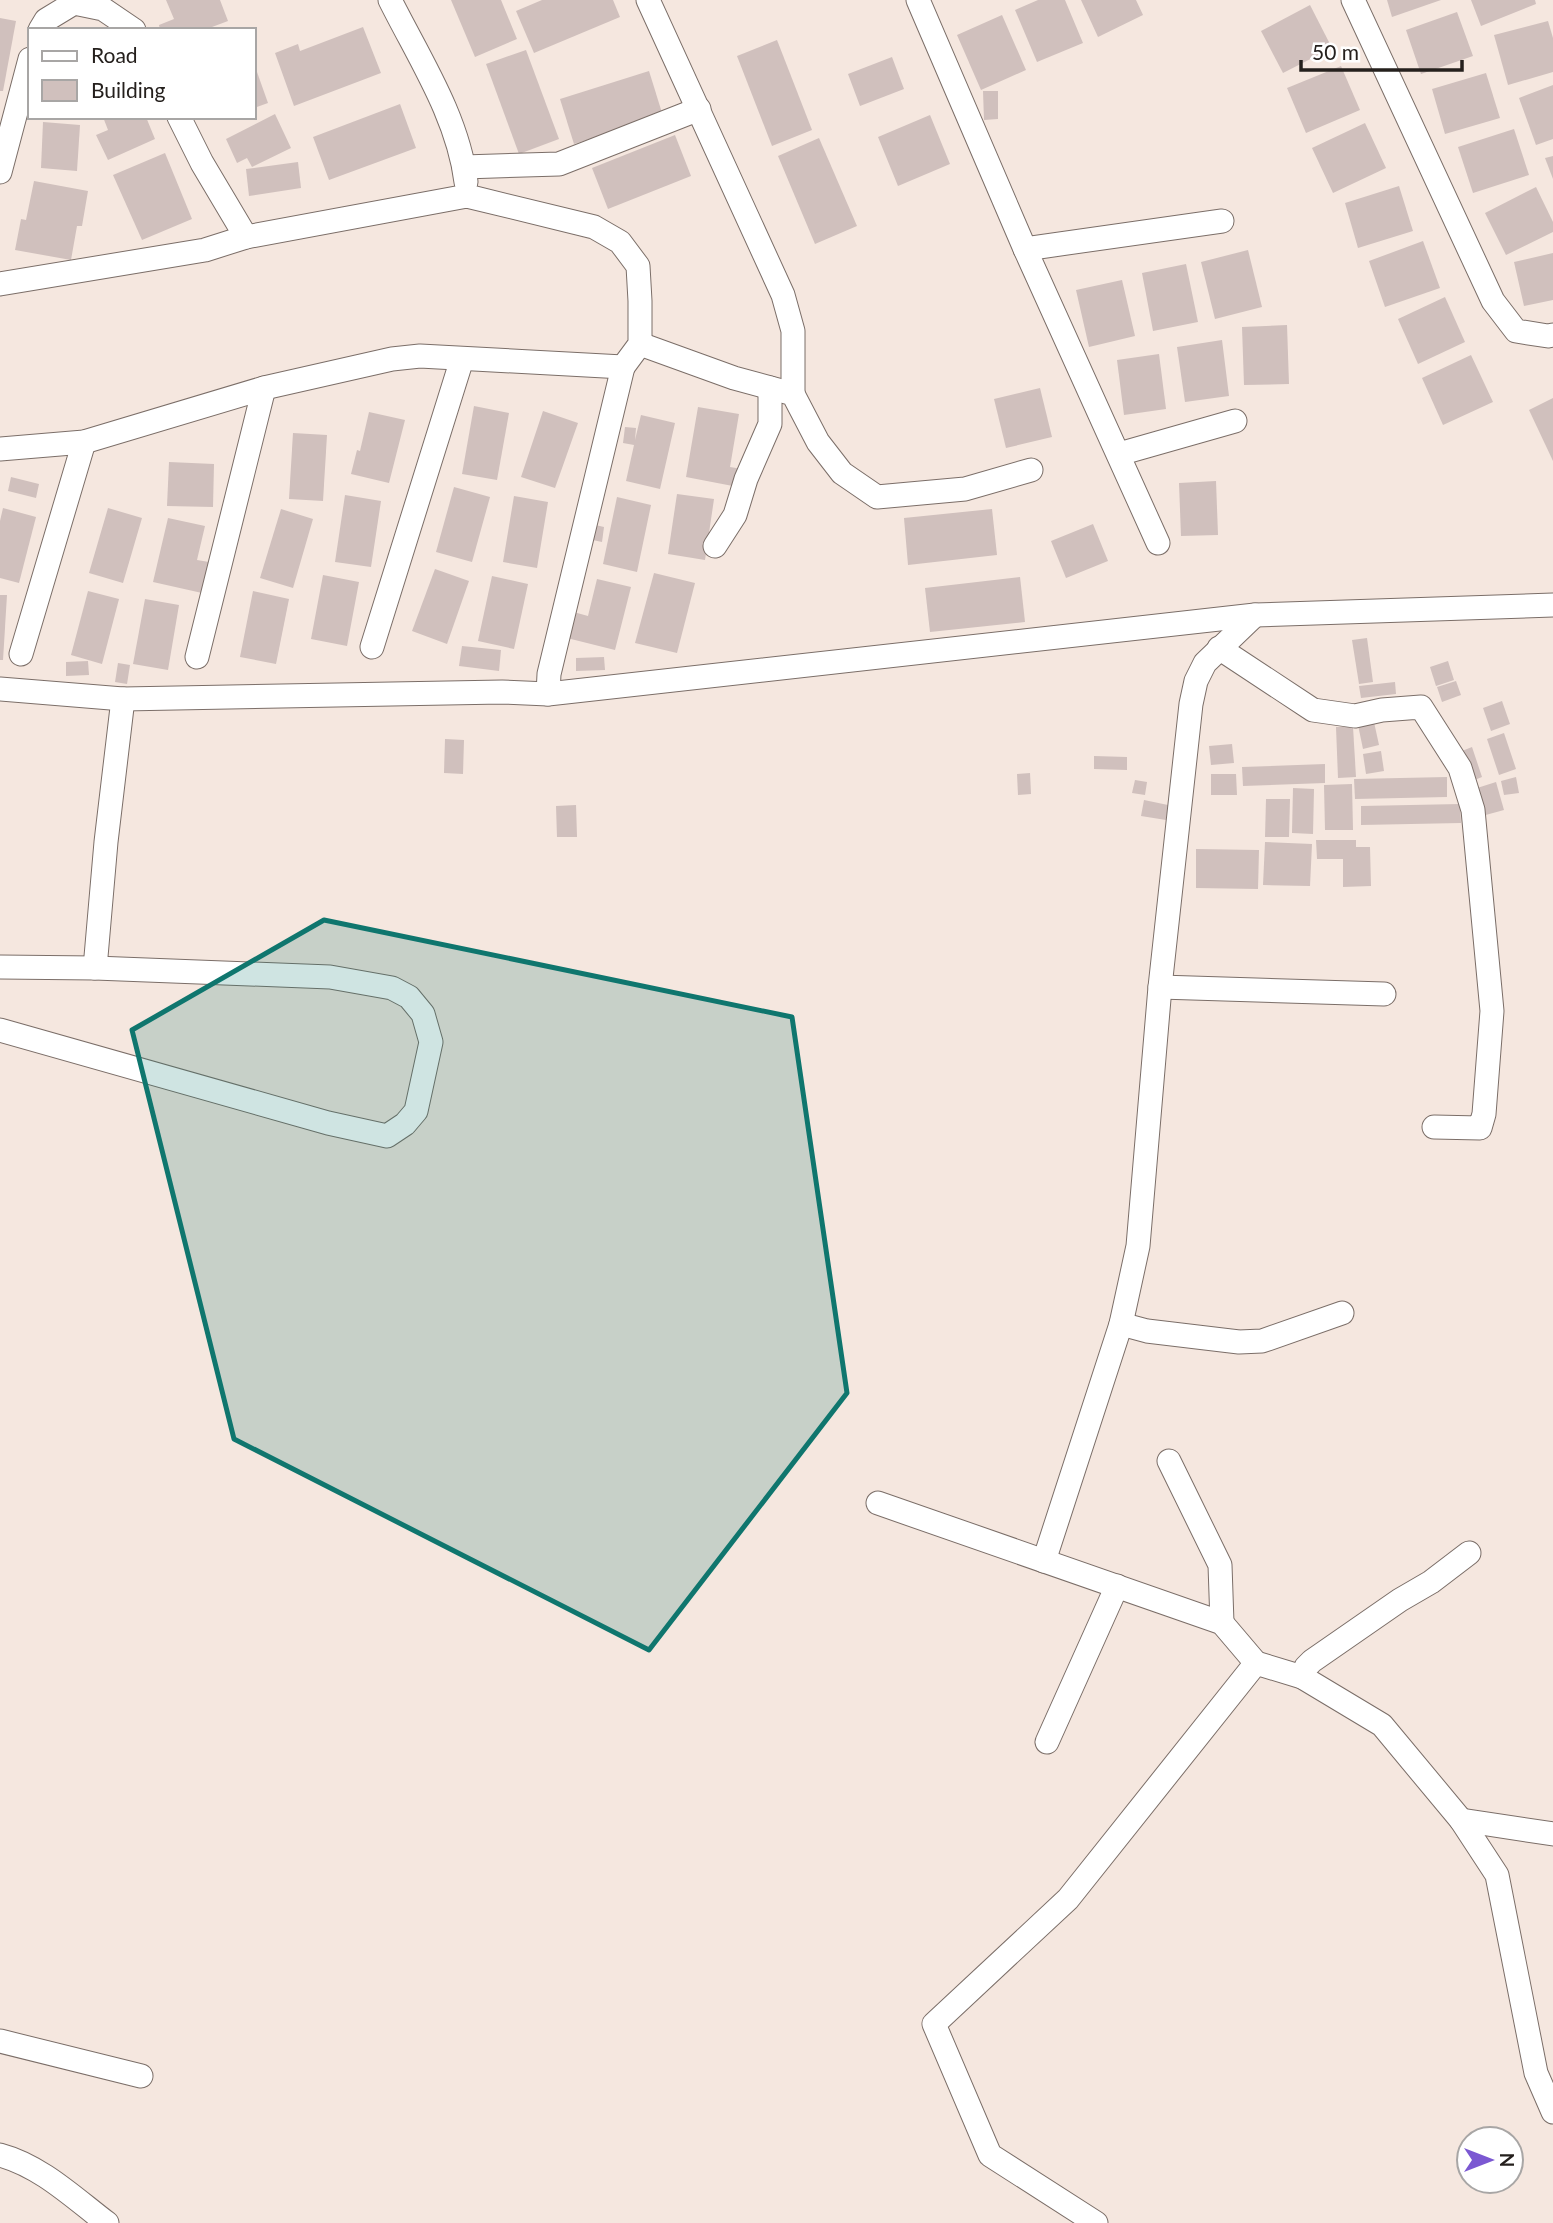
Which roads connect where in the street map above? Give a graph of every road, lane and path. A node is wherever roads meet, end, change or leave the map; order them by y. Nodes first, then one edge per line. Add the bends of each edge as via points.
1 (390, 0) edge
2 (648, 0) edge
3 (1353, 0) edge
4 (923, 2) edge
5 (41, 28) edge
6 (131, 28) edge
7 (28, 66) edge
8 (699, 109) junction
9 (180, 119) edge
10 (464, 167) junction
11 (0, 172) edge
12 (467, 196) junction
13 (1222, 221) dead end
14 (246, 237) junction
15 (1025, 249) junction
16 (0, 284) edge
17 (1553, 335) edge
18 (640, 344) junction
19 (462, 359) junction
20 (623, 367) junction
21 (264, 387) junction
22 (771, 388) junction
23 (793, 394) junction
24 (1235, 421) dead end
25 (84, 442) junction
26 (0, 449) edge
27 (1119, 454) junction
28 (1031, 470) dead end
29 (1158, 543) dead end
30 (715, 546) dead end
31 (1553, 605) edge
32 (1255, 615) junction
33 (372, 647) dead end
34 (1219, 648) junction
35 (21, 654) dead end
36 (197, 657) dead end
37 (0, 689) edge
38 (548, 694) junction
39 (124, 699) junction
40 (0, 967) edge
41 (95, 968) junction
42 (1160, 987) junction
43 (1384, 994) dead end
44 (0, 1030) edge
45 (1434, 1127) dead end
46 (1342, 1313) dead end
47 (1121, 1324) junction
48 (1169, 1461) dead end
49 (878, 1503) dead end
50 (1469, 1553) dead end
51 (1044, 1561) junction
52 (1117, 1587) junction
53 (1222, 1623) junction
54 (1256, 1663) junction
55 (1302, 1677) junction
56 (1047, 1742) dead end
57 (1461, 1820) junction
58 (1553, 1834) edge
59 (0, 2041) edge
60 (141, 2076) dead end
61 (1553, 2112) edge
62 (0, 2155) edge
63 (107, 2223) edge
64 (1096, 2223) edge

1 - 10 street via 444,107
2 - 8 street
3 - 17 street via 1493,301 1516,331
4 - 15 street
5 - 6 street via 74,3 103,9
7 - 11 street
8 - 10 street via 559,164
8 - 23 street via 783,295 793,331
9 - 14 street
10 - 12 street
12 - 14 street
12 - 18 street via 594,227 620,242 638,266
13 - 15 street
14 - 16 street via 205,250
15 - 27 street
18 - 20 street
18 - 22 street
19 - 20 street
19 - 21 street via 392,359
19 - 33 street
20 - 38 street
21 - 25 street
21 - 36 street
22 - 23 street
22 - 30 street via 770,424 735,516
23 - 28 street via 818,442 842,473 877,498 965,489
24 - 27 street
25 - 26 street
25 - 35 street
27 - 29 street
31 - 32 street
32 - 34 street
32 - 38 street
34 - 42 street via 1205,663 1191,704
34 - 45 street via 1313,710 1354,716 1421,707 1460,768 1473,810 1492,1011 1489,1064 1480,1128
37 - 39 street
38 - 39 street
39 - 41 street
40 - 41 street
41 - 44 street via 330,977 391,988 409,997 423,1014 431,1042 416,1111 387,1136
42 - 43 street
42 - 47 street via 1138,1247
46 - 47 street via 1262,1341 1147,1331
47 - 51 street
48 - 53 street via 1220,1565
49 - 51 street
50 - 55 street via 1312,1661
51 - 52 street
52 - 53 street
52 - 56 street
53 - 54 street
54 - 55 street
54 - 64 street via 1068,1899 934,2024 990,2155
55 - 57 street via 1382,1725
57 - 58 street
57 - 61 street via 1497,1875 1536,2073
59 - 60 street
62 - 63 street via 71,2193

